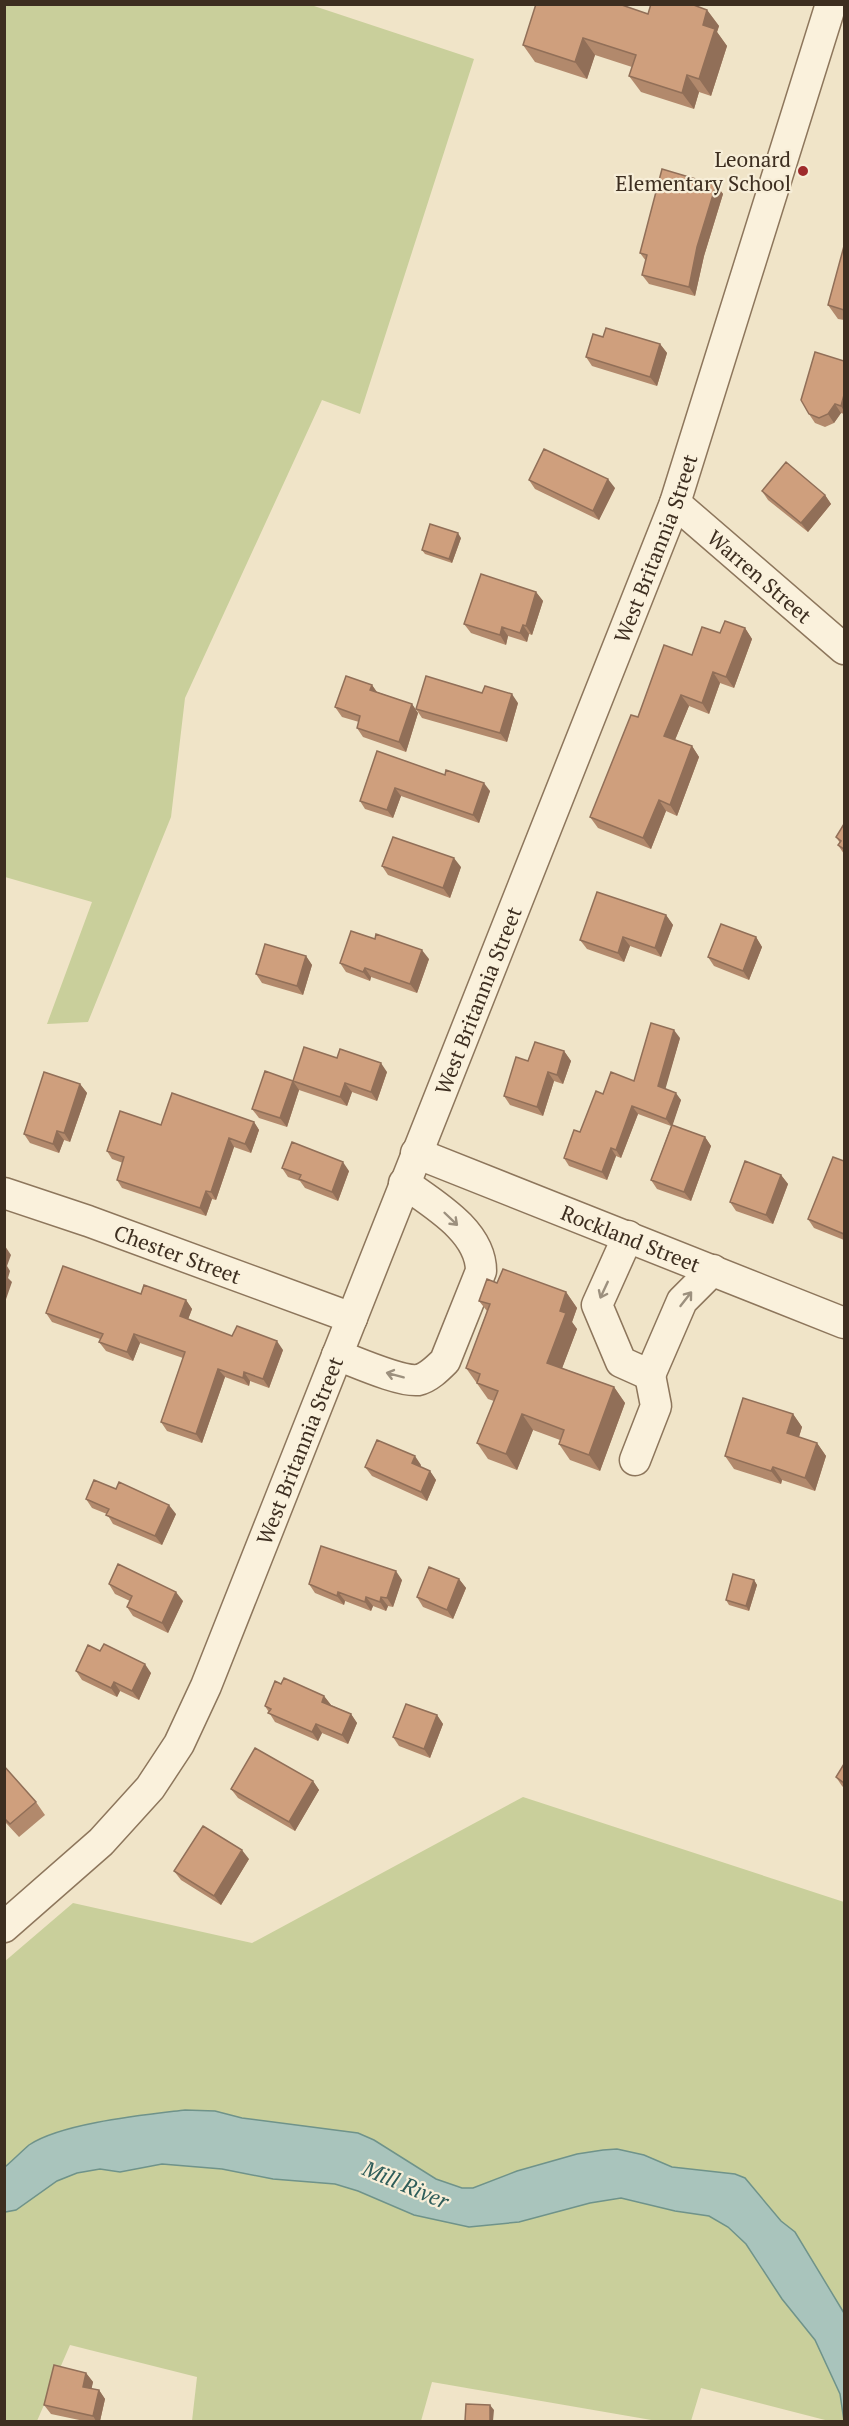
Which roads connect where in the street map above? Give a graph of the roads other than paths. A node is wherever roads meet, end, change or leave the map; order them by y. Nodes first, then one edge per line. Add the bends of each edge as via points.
1 (834, 16) edge
2 (675, 503) junction
3 (844, 649) edge
4 (416, 1153) junction
5 (404, 1184) junction
6 (4, 1193) edge
7 (628, 1236) junction
8 (713, 1270) junction
9 (352, 1318) junction
10 (844, 1323) edge
11 (337, 1355) junction
12 (650, 1375) junction
13 (635, 1460) dead end
14 (8, 1917) edge

1 - 2 street, West Britannia Street
2 - 3 street, Warren Street
2 - 4 street, West Britannia Street
4 - 5 street, West Britannia Street
4 - 7 street, Rockland Street
5 - 9 street, West Britannia Street
5 -> 11 street via 445,1213 470,1240 481,1258 481,1271 445,1361 434,1372 419,1380 398,1377
6 - 9 street, Chester Street
7 - 8 street, Rockland Street
7 -> 12 street via 597,1305 621,1362
8 - 10 street, Rockland Street
12 -> 8 street via 682,1301
9 - 11 street, West Britannia Street
11 - 14 street, West Britannia Street via 206,1686 163,1772 123,1820
12 - 13 street via 656,1406

